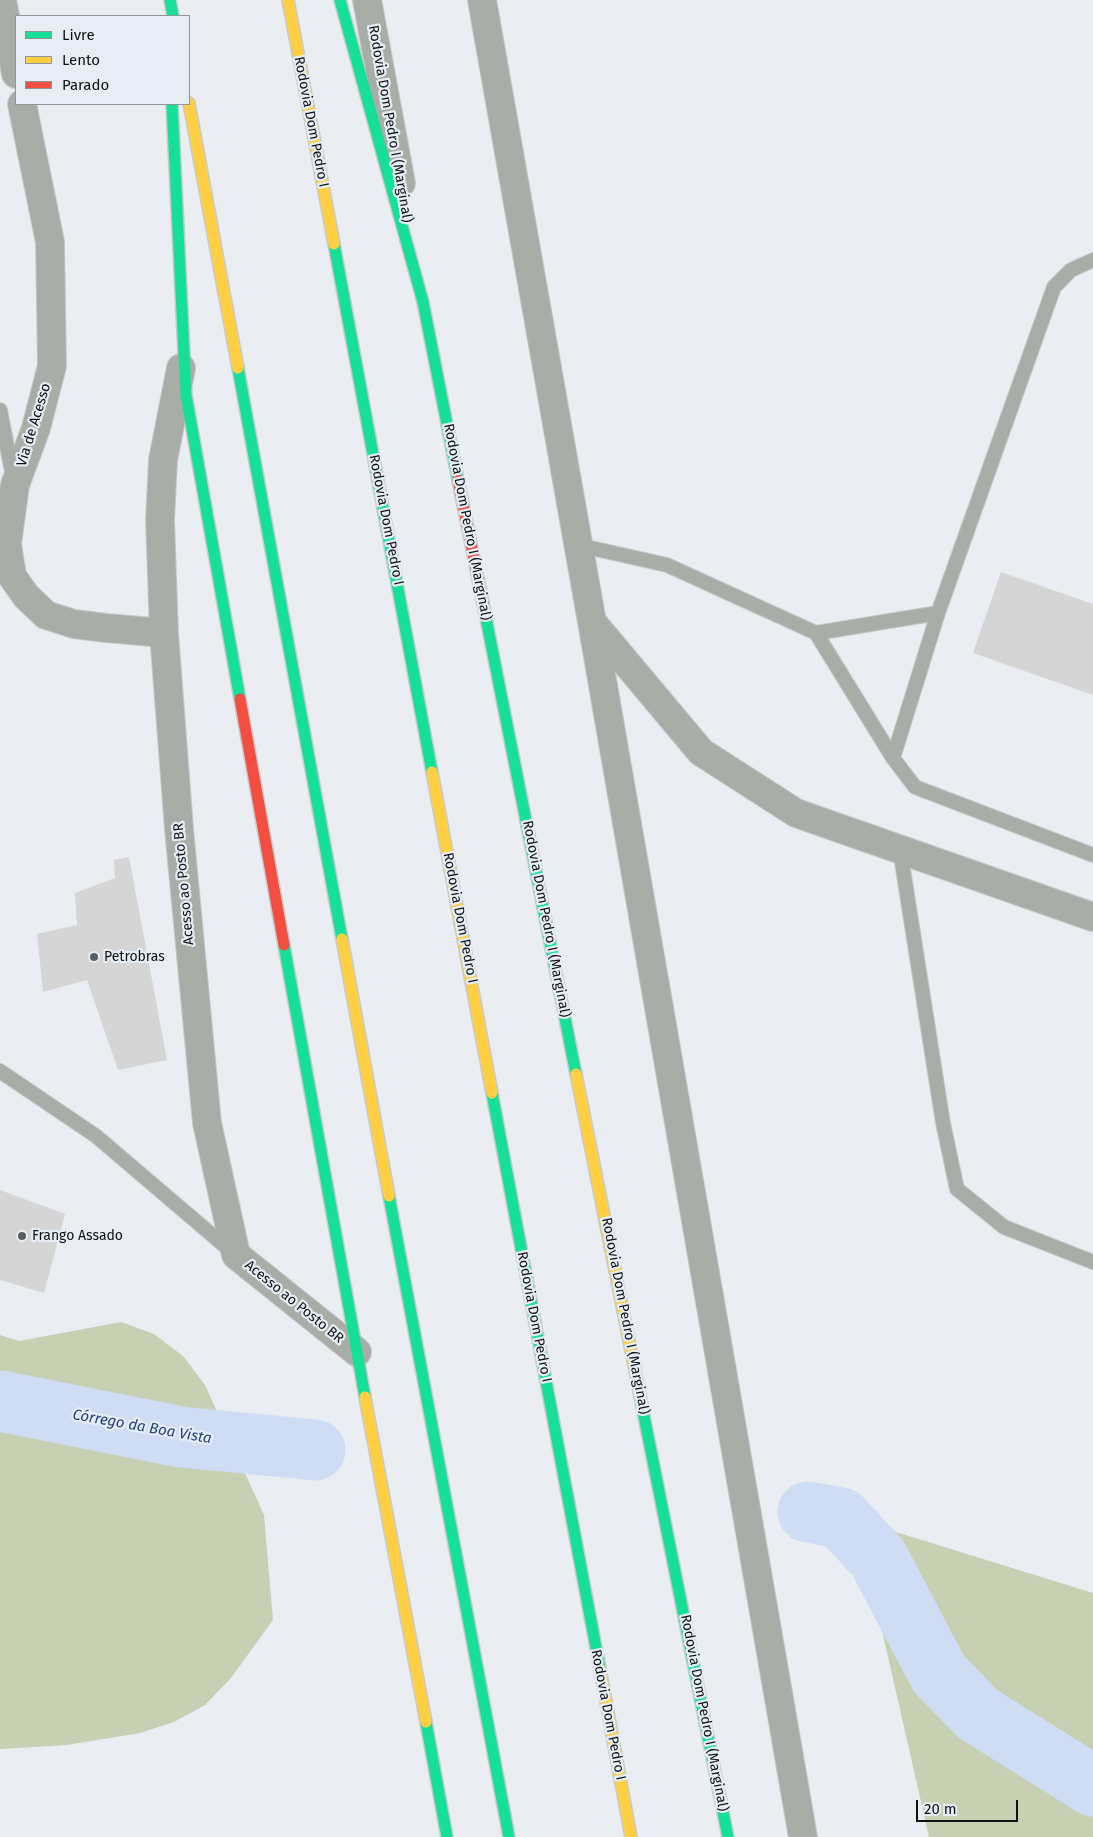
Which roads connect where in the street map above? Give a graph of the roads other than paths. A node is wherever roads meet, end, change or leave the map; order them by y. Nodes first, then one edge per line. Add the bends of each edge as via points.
1 (2, 0) edge
2 (166, 0) edge
3 (170, 0) edge
4 (288, 0) edge
5 (340, 0) edge
6 (367, 0) edge
7 (482, 0) edge
8 (167, 15) edge
9 (173, 15) edge
10 (15, 69) edge
11 (22, 105) edge
12 (172, 105) edge
13 (189, 105) edge
14 (1093, 260) edge
15 (423, 302) junction
16 (184, 356) junction
17 (0, 410) edge
18 (15, 485) junction
19 (578, 545) junction
20 (938, 613) junction
21 (592, 622) junction
22 (164, 632) junction
23 (816, 633) junction
24 (893, 758) junction
25 (900, 850) junction
26 (1093, 855) edge
27 (1093, 917) edge
28 (0, 1071) edge
29 (236, 1256) junction
30 (1093, 1262) edge
31 (357, 1352) junction
32 (447, 1837) edge
33 (510, 1837) edge
34 (631, 1837) edge
35 (728, 1837) edge
36 (803, 1837) edge

1 - 10 street
2 - 8 highway
3 - 9 highway
4 - 34 highway, Rodovia Dom Pedro I
5 - 15 highway
6 - 15 street, Rodovia Dom Pedro I (Marginal)
7 - 19 street
11 - 18 street, Via de Acesso via 50,242 52,366 36,428
12 - 16 highway
13 - 33 highway
14 - 20 lane via 1071,270 1054,287
15 - 35 highway, Rodovia Dom Pedro I (Marginal)
16 - 22 street, Acesso ao Posto BR via 163,460 160,520
16 - 31 highway via 186,395
17 - 18 lane
18 - 22 street, Via de Acesso via 7,544 12,576 26,596 46,615 74,624
19 - 21 street
19 - 23 lane via 667,565
20 - 23 lane
20 - 24 lane
21 - 25 street via 701,752 796,813
21 - 36 street
22 - 29 street, Acesso ao Posto BR via 207,1123
23 - 24 lane
24 - 26 lane via 914,787
25 - 27 street
25 - 30 lane via 943,1123 957,1189 1004,1227
28 - 29 lane via 96,1136
29 - 31 street, Acesso ao Posto BR
31 - 32 highway

